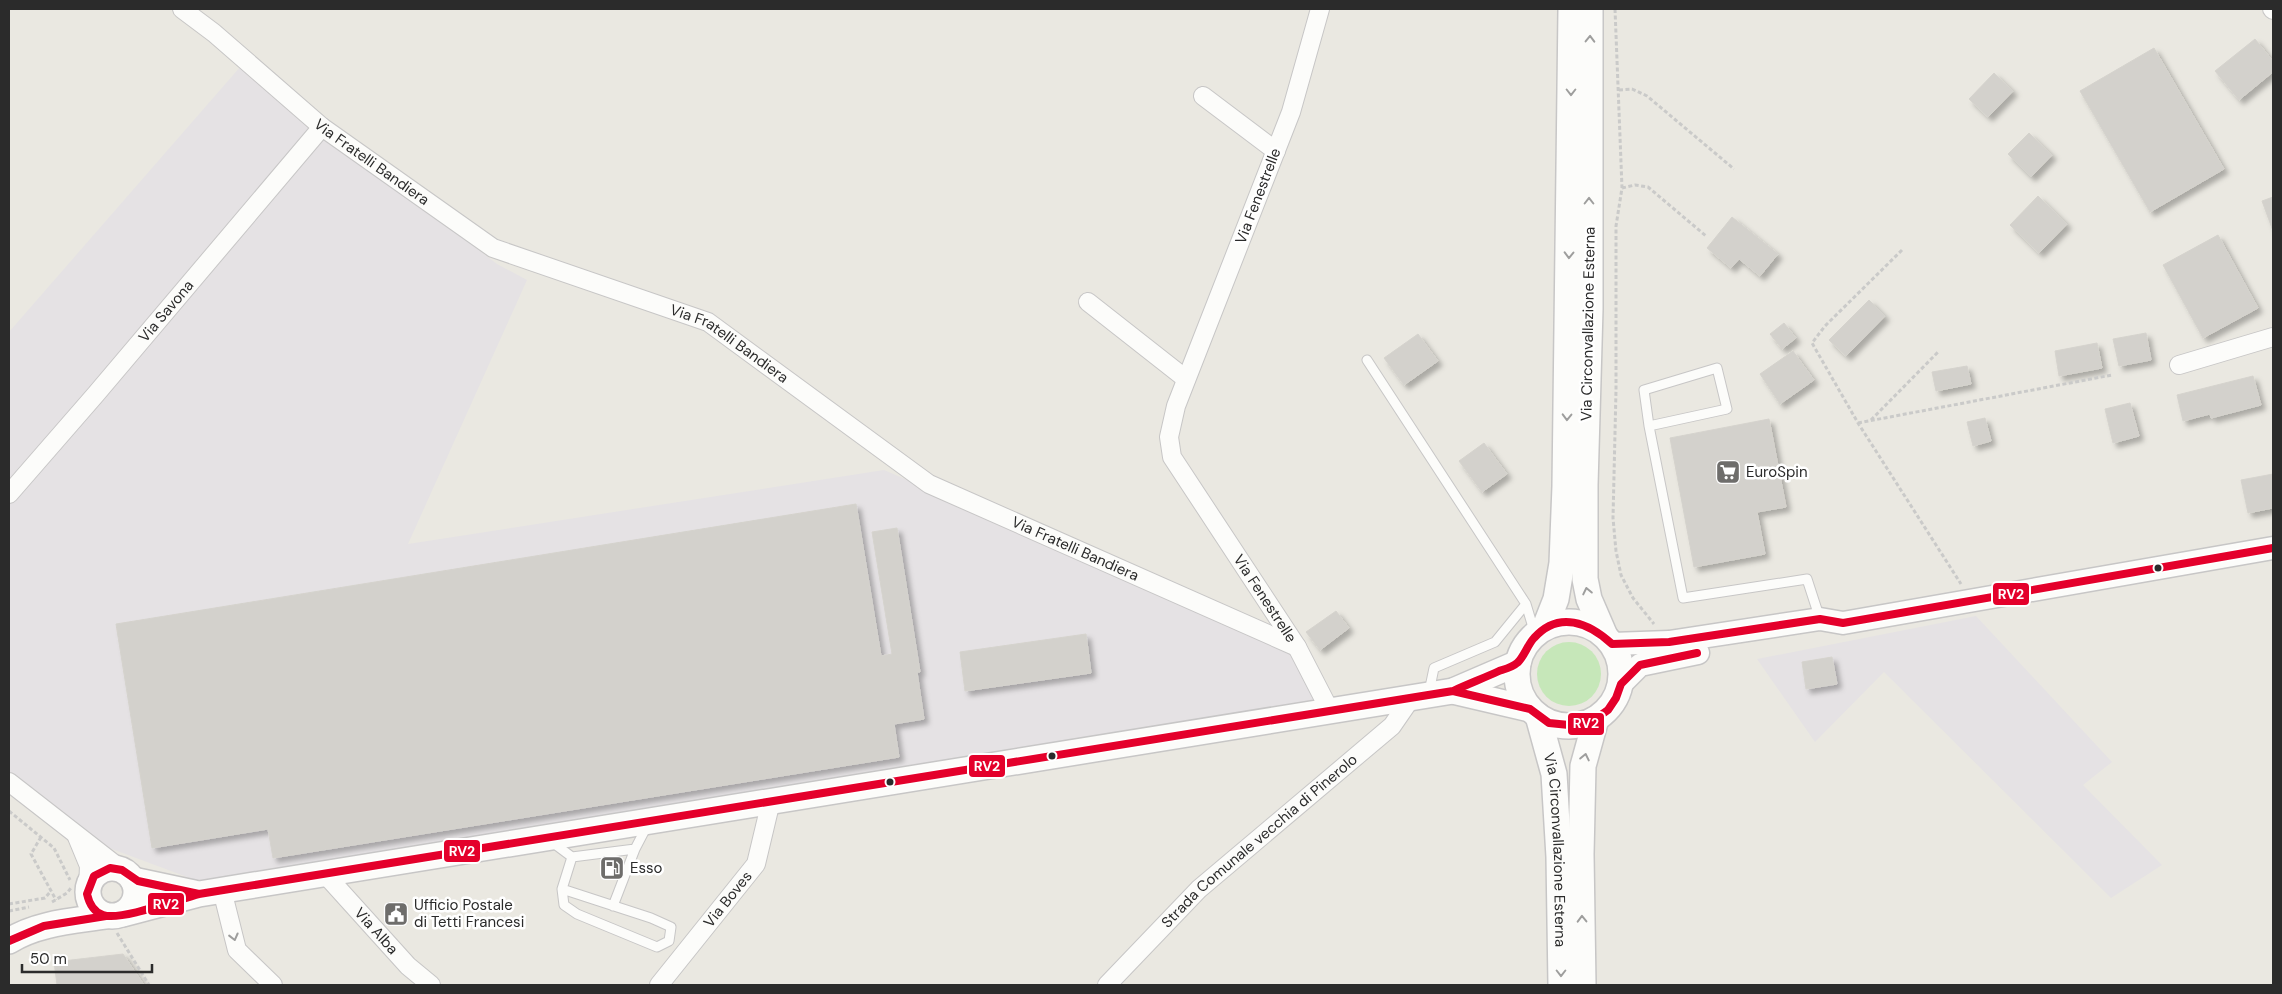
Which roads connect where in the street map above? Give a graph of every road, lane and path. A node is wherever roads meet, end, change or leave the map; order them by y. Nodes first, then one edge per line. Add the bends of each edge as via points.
1 (183, 9) edge
2 (1320, 9) edge
3 (1571, 9) edge
4 (1590, 9) edge
5 (1615, 9) edge
6 (1619, 90) junction
7 (1204, 96) dead end
8 (322, 127) junction
9 (1276, 151) junction
10 (1734, 169) dead end
11 (1622, 188) junction
12 (1706, 236) dead end
13 (1902, 250) dead end
14 (1088, 302) dead end
15 (2273, 337) edge
16 (1939, 351) dead end
17 (1366, 360) dead end
18 (2180, 365) dead end
19 (2112, 375) dead end
20 (1186, 379) junction
21 (1871, 421) junction
22 (1858, 423) junction
23 (1649, 426) junction
24 (9, 494) edge
25 (2273, 548) edge
26 (1972, 601) junction
27 (1526, 604) junction
28 (1820, 619) junction
29 (1843, 623) junction
30 (1540, 631) junction
31 (1609, 640) junction
32 (1669, 642) junction
33 (1297, 647) junction
34 (1518, 663) junction
35 (1621, 684) junction
36 (1453, 691) junction
37 (1420, 696) junction
38 (1329, 710) junction
39 (1534, 713) junction
40 (1596, 719) junction
41 (9, 782) edge
42 (771, 800) junction
43 (9, 811) edge
44 (650, 820) junction
45 (77, 836) junction
46 (41, 837) junction
47 (546, 837) junction
48 (635, 849) junction
49 (572, 856) junction
50 (324, 873) junction
51 (127, 875) junction
52 (80, 887) junction
53 (562, 889) junction
54 (51, 891) junction
55 (210, 892) junction
56 (56, 900) dead end
57 (9, 904) edge
58 (613, 906) junction
59 (114, 915) junction
60 (9, 925) edge
61 (9, 941) edge
62 (663, 984) edge
63 (149, 985) edge
64 (273, 985) edge
65 (431, 985) edge
66 (1107, 985) edge
67 (1561, 985) edge
68 (1582, 985) edge

1 - 8 street, Via Fratelli Bandiera
2 - 9 street, Via Fenestrelle via 1291,112
3 -> 30 main road, Via Circonvallazione Esterna via 1565,486 1556,599
31 -> 4 main road, Via Circonvallazione Esterna via 1588,598 1585,579 1590,308
5 - 6 path
6 - 10 path via 1632,89 1647,96
6 - 11 path
7 - 9 street
8 - 24 street, Via Savona
8 - 33 street, Via Fratelli Bandiera via 493,248 708,322 929,484
9 - 20 street, Via Fenestrelle
11 - 12 path via 1648,187
11 - 32 path via 1616,226 1613,479 1616,551 1621,575 1633,598
13 - 22 path via 1812,343
14 - 20 street
15 - 18 street
16 - 21 path
17 - 27 lane
19 - 21 path
20 - 33 street, Via Fenestrelle via 1169,437 1172,457
21 - 22 path
22 - 26 path
23 - 23 lane via 1727,409 1717,368 1644,390
23 - 28 lane via 1683,598 1808,579
25 - 26 street
26 - 29 street
27 - 30 lane
27 - 37 lane via 1495,642 1434,668
28 - 29 street
28 - 32 street
29 - 35 street via 1827,631 1673,657 1640,666
30 - 31 main road via 1557,623 1574,622 1587,625
30 - 34 main road via 1524,647
31 - 32 street
31 - 35 main road via 1621,666
33 - 38 street, Via Fenestrelle
34 - 36 main road
34 - 39 main road via 1517,684
35 - 40 main road via 1608,710
36 - 37 main road
36 - 39 main road
37 - 38 main road
37 - 66 street, Strada Comunale vecchia di Pinerolo via 1392,726 1199,889
38 - 42 main road
39 - 40 main road via 1564,726 1578,726
39 -> 67 main road, Via Circonvallazione Esterna via 1554,774
68 -> 40 main road, Via Circonvallazione Esterna via 1583,766
41 - 45 street
42 - 44 main road
42 - 62 street, Via Boves via 756,864
43 - 46 path
44 - 47 main road
44 - 48 lane
45 - 51 street
45 - 52 street via 89,866
46 - 52 path via 54,848
46 - 54 path via 31,854
47 - 49 lane
47 - 50 main road
48 - 49 lane
48 - 58 lane
49 - 53 lane
50 - 55 main road
50 - 65 street, Via Alba via 408,966
51 - 52 main road via 116,868 103,870
51 - 55 main road
51 - 59 main road via 136,894 135,901 132,907
52 - 59 main road via 100,914
52 - 60 main road via 69,904
53 - 58 lane
53 - 58 lane via 564,905 577,914 657,947 669,941 671,928
54 - 56 path
54 - 57 path via 45,898
55 - 59 main road
55 -> 64 street via 237,950
59 - 61 main road via 55,924 18,935
59 - 63 path

